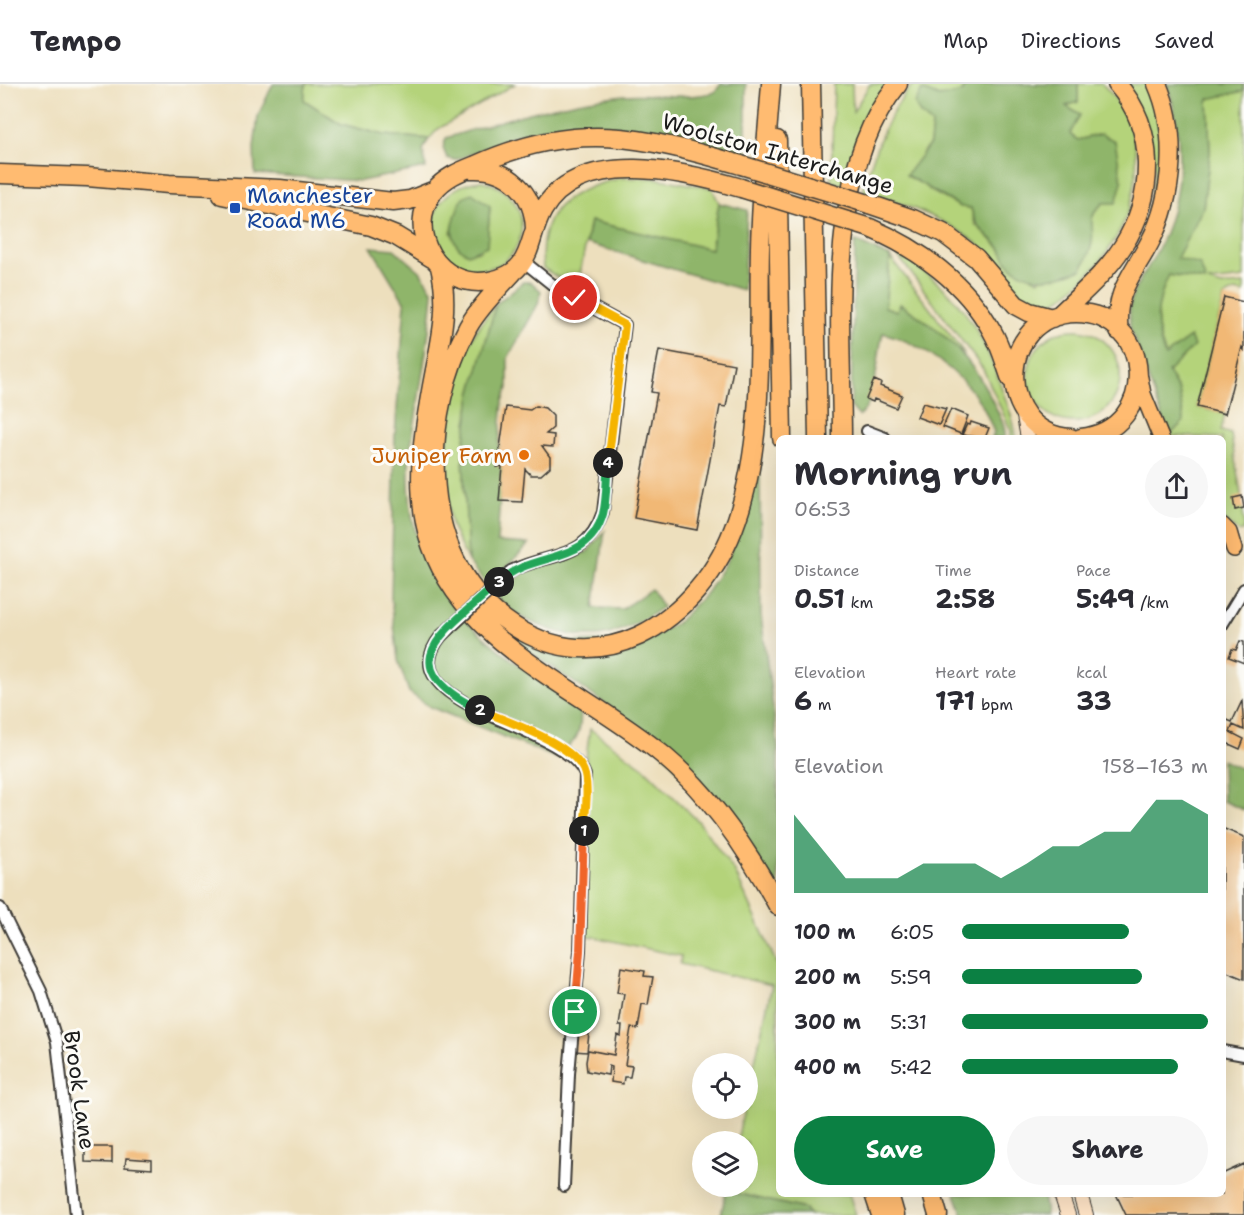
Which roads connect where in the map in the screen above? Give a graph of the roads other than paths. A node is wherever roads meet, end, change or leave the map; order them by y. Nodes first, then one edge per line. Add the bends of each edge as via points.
1 (771, 84) edge
2 (776, 84) edge
3 (811, 84) edge
4 (898, 84) edge
5 (1117, 84) edge
6 (1157, 84) edge
7 (460, 172) junction
8 (0, 174) edge
9 (169, 184) junction
10 (435, 190) junction
11 (535, 231) junction
12 (437, 263) junction
13 (519, 265) junction
14 (1055, 317) junction
15 (1119, 330) junction
16 (1138, 372) junction
17 (1013, 383) junction
18 (1021, 407) junction
19 (867, 431) dead end
20 (782, 435) edge
21 (818, 435) edge
22 (842, 435) edge
23 (877, 435) edge
24 (1028, 435) edge
25 (1062, 435) edge
26 (1098, 435) edge
27 (1160, 435) edge
28 (1226, 529) edge
29 (1234, 550) edge
30 (1244, 589) edge
31 (1226, 618) edge
32 (776, 902) edge
33 (0, 908) edge
34 (1226, 1052) edge
35 (1244, 1055) edge
36 (564, 1186) dead end
37 (875, 1197) edge
38 (890, 1197) edge
39 (933, 1197) edge
40 (1062, 1197) edge
41 (1081, 1197) edge
42 (76, 1215) edge
43 (881, 1215) edge
44 (895, 1215) edge
45 (938, 1215) edge
46 (1068, 1215) edge
47 (1086, 1215) edge

1 - 13 highway, Woolston Interchange via 760,234 755,416 744,495 725,548 700,589 674,614 644,634 610,645 575,647 545,641 495,612 459,567 439,510 437,437 450,369 469,324
2 - 20 highway
3 - 21 highway
4 - 22 highway via 870,130 851,187 842,259
5 - 14 highway via 1134,109 1143,132 1148,162 1146,190 1123,246 1090,287
6 - 15 highway via 1169,130 1169,178 1155,231 1120,293
7 - 10 highway, Woolston Interchange
7 - 11 highway via 495,171 516,182 532,206
7 - 14 highway, Woolston Interchange, bridge via 499,154 569,138 606,135 661,142 913,219 943,233 976,258 1016,305
8 - 9 highway
9 - 10 highway, Woolston Interchange via 280,189 393,202 410,201
9 - 12 highway via 371,226 396,236
10 - 12 highway via 422,222 426,246
11 - 13 highway, Woolston Interchange via 529,252
11 - 17 highway, Woolston Interchange, bridge via 544,208 577,180 634,168 695,174 870,228 914,250 964,291 994,333
12 - 13 highway via 454,276 470,281 488,281
12 - 32 highway via 446,307 425,426 420,480 430,543 444,574 468,609 516,652 663,755 692,783 728,824
13 - 36 street, bridge via 625,325 603,512 591,538 578,549 511,571 441,636 429,665 443,689 479,710 554,743 579,762 585,775 580,951
14 - 15 highway, Woolston Interchange via 1090,315
14 - 17 highway, Woolston Interchange via 1036,327 1019,348
15 - 16 highway via 1131,346
16 - 26 highway via 1136,393 1129,408 1118,422
16 - 27 main road
17 - 18 highway, Woolston Interchange
18 - 24 main road
18 - 25 highway, Woolston Interchange via 1041,428
19 - 23 street
28 - 29 main road
30 - 31 street
33 - 42 street, Brook Lane via 41,991 57,1042
34 - 35 street
37 - 43 highway
38 - 44 highway
39 - 45 highway
40 - 46 main road
41 - 47 main road

